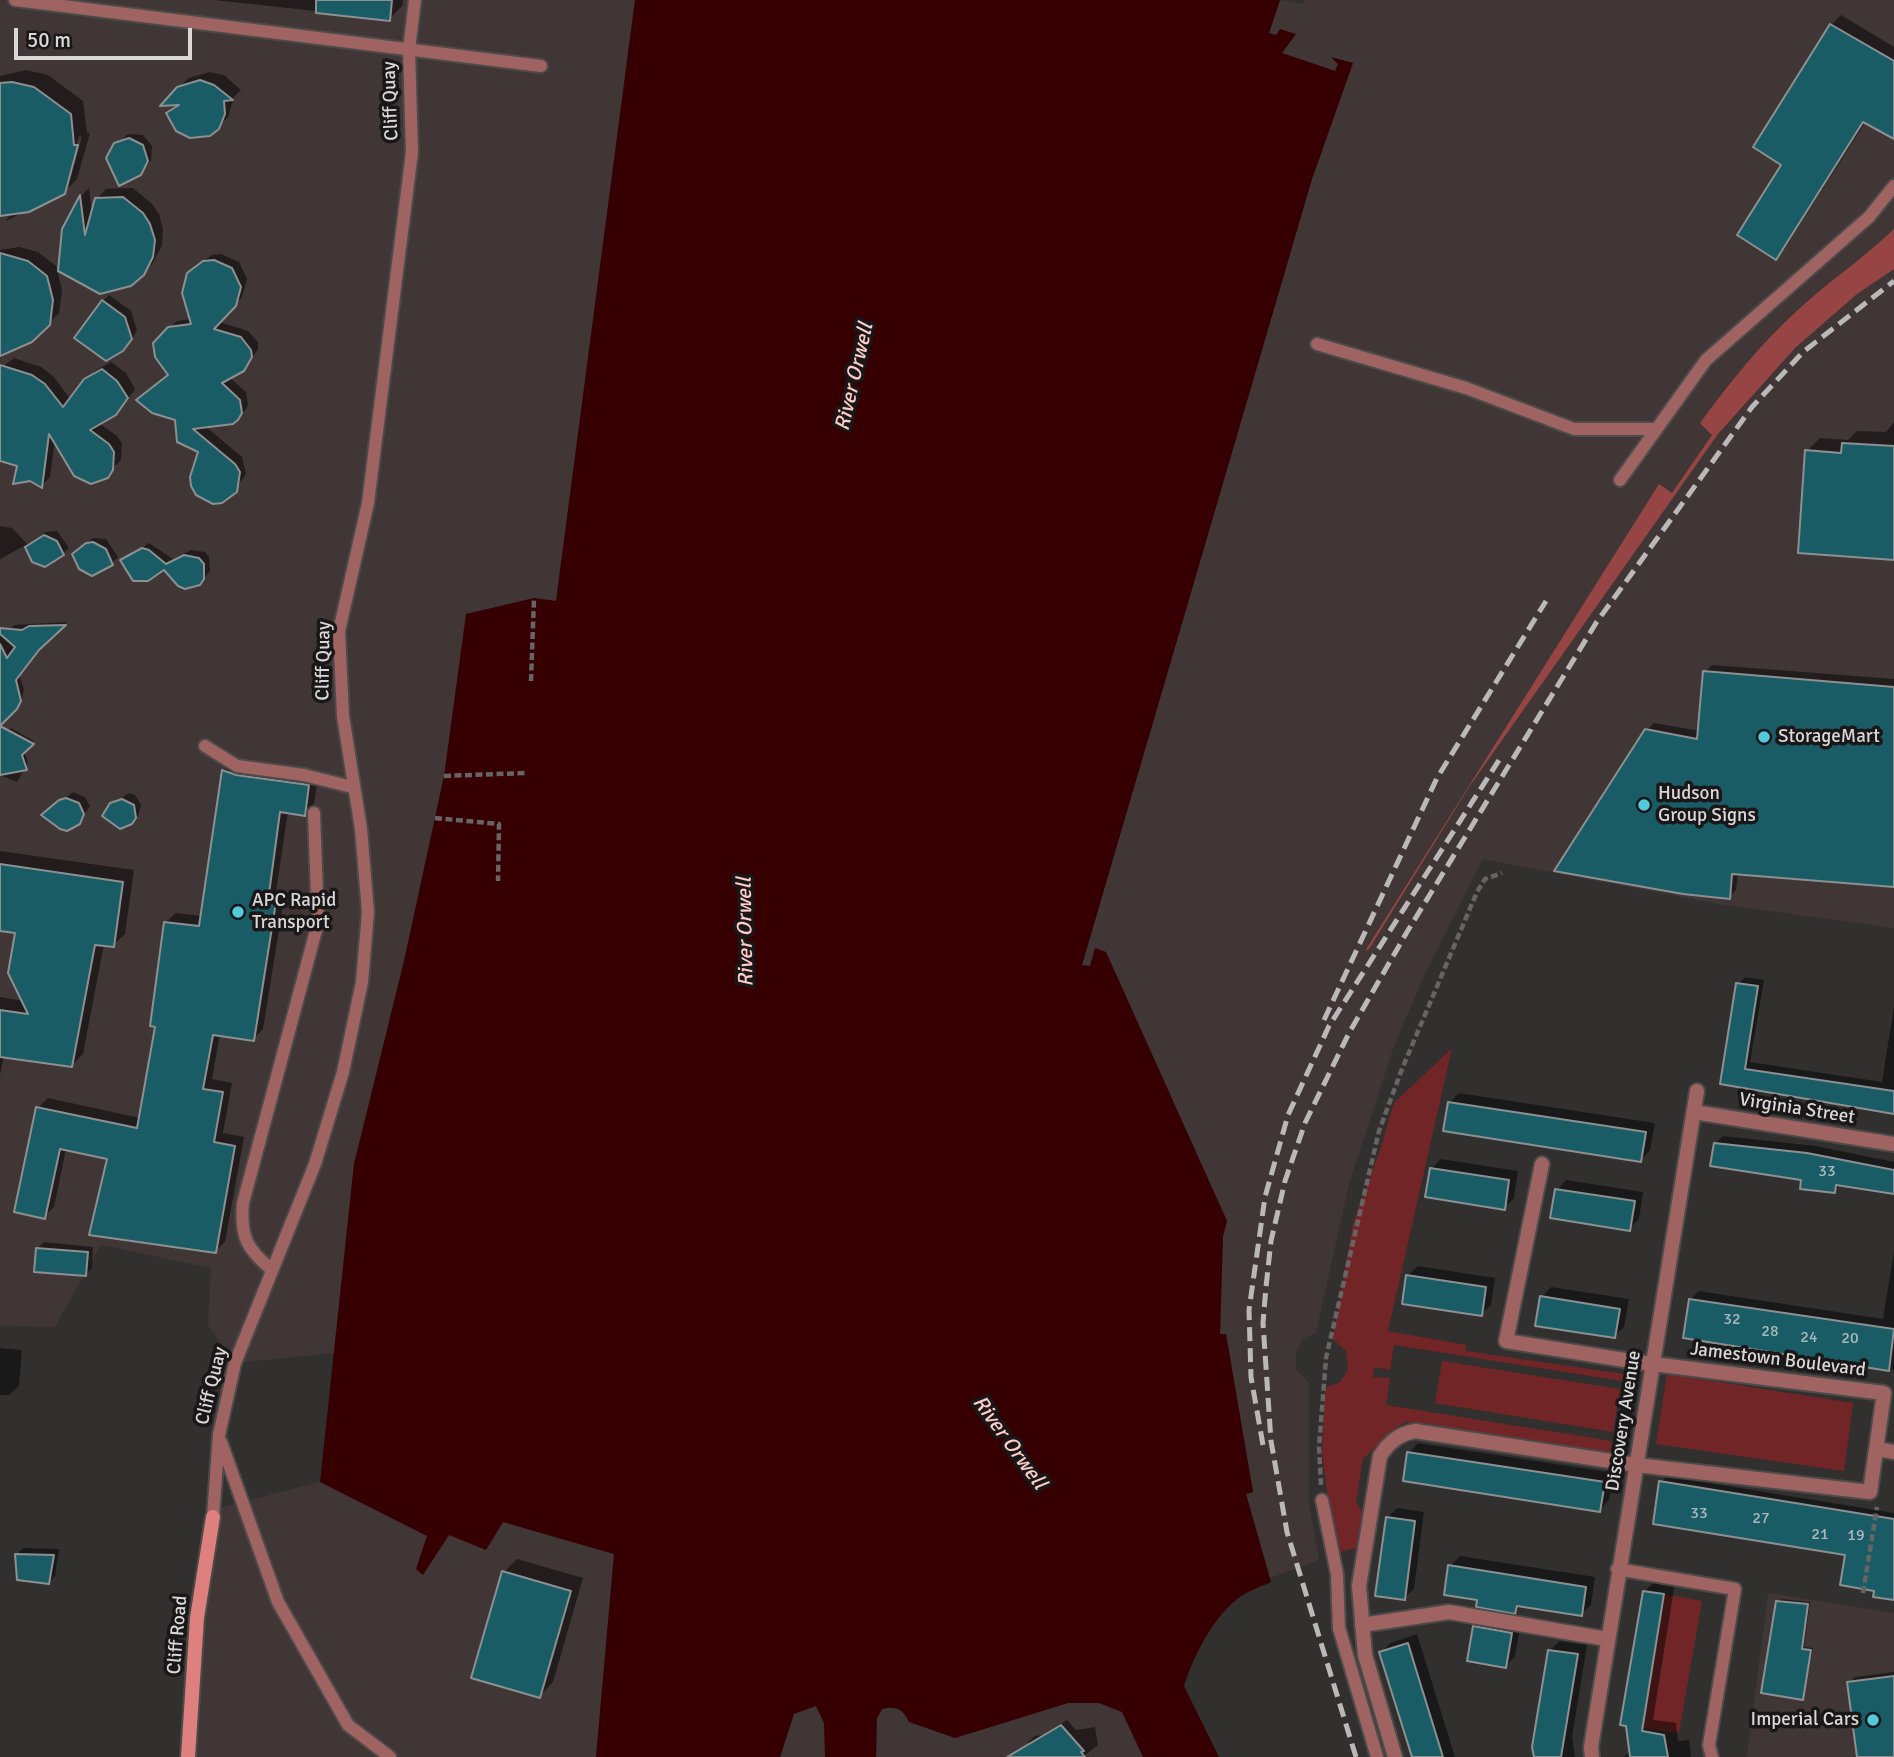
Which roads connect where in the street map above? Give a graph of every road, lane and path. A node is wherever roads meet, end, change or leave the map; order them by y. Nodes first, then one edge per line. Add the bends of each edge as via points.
1 (15, 0) edge
2 (415, 0) edge
3 (409, 49) junction
4 (541, 66) dead end
5 (1894, 186) edge
6 (1317, 344) dead end
7 (1656, 429) junction
8 (1620, 480) dead end
9 (534, 598) dead end
10 (531, 681) dead end
11 (205, 746) dead end
12 (525, 773) dead end
13 (444, 776) dead end
14 (352, 787) junction
15 (314, 813) dead end
16 (435, 818) dead end
17 (1502, 873) dead end
18 (498, 881) dead end
19 (1697, 1091) dead end
20 (1694, 1112) junction
21 (1894, 1144) edge
22 (1542, 1164) dead end
23 (272, 1270) junction
24 (1653, 1364) junction
25 (219, 1435) junction
26 (1877, 1449) junction
27 (1894, 1452) edge
28 (1637, 1465) junction
29 (1870, 1492) junction
30 (1322, 1500) joint
31 (213, 1517) joint
32 (1617, 1569) junction
33 (1863, 1593) dead end
34 (1362, 1625) junction
35 (1607, 1639) junction
36 (188, 1757) edge
37 (390, 1757) edge
38 (1377, 1757) edge
39 (1395, 1757) edge
40 (1592, 1757) edge
41 (1712, 1757) edge

1 - 3 lane
2 - 3 lane, Cliff Quay
3 - 4 lane
3 - 14 lane, Cliff Quay via 411,166 368,503 339,631
5 - 7 lane via 1869,217 1706,360
6 - 7 lane via 1466,388 1574,429
7 - 8 lane
9 - 10 path
11 - 14 lane via 237,766
12 - 13 path
14 - 23 lane, Cliff Quay via 361,829 368,912 362,982 343,1072 315,1164
15 - 23 lane via 318,923 243,1203 241,1228 253,1255
16 - 18 path via 499,824
17 - 30 path via 1485,879 1477,892 1379,1131 1326,1357 1319,1447
19 - 20 street, Discovery Avenue
20 - 21 street, Virginia Street
20 - 24 street, Discovery Avenue
22 - 24 street via 1506,1341
23 - 25 lane, Cliff Quay via 235,1363
24 - 26 street, Jamestown Boulevard via 1884,1393
24 - 28 street, Discovery Avenue
25 - 31 lane, Cliff Quay
25 - 37 lane via 278,1602 348,1725
26 - 27 street
26 - 29 street, Jamestown Boulevard
28 - 29 street
28 - 32 street, Discovery Avenue
28 - 34 street via 1415,1431 1394,1439 1380,1456 1370,1512 1359,1586
29 - 33 path via 1877,1507
30 - 38 lane via 1337,1574 1339,1628
31 - 36 main road, Cliff Road via 197,1618
32 - 35 street, Discovery Avenue
32 - 41 lane via 1735,1589 1709,1745
34 - 35 street via 1449,1612
34 - 39 street via 1365,1655
35 - 40 street, Discovery Avenue

